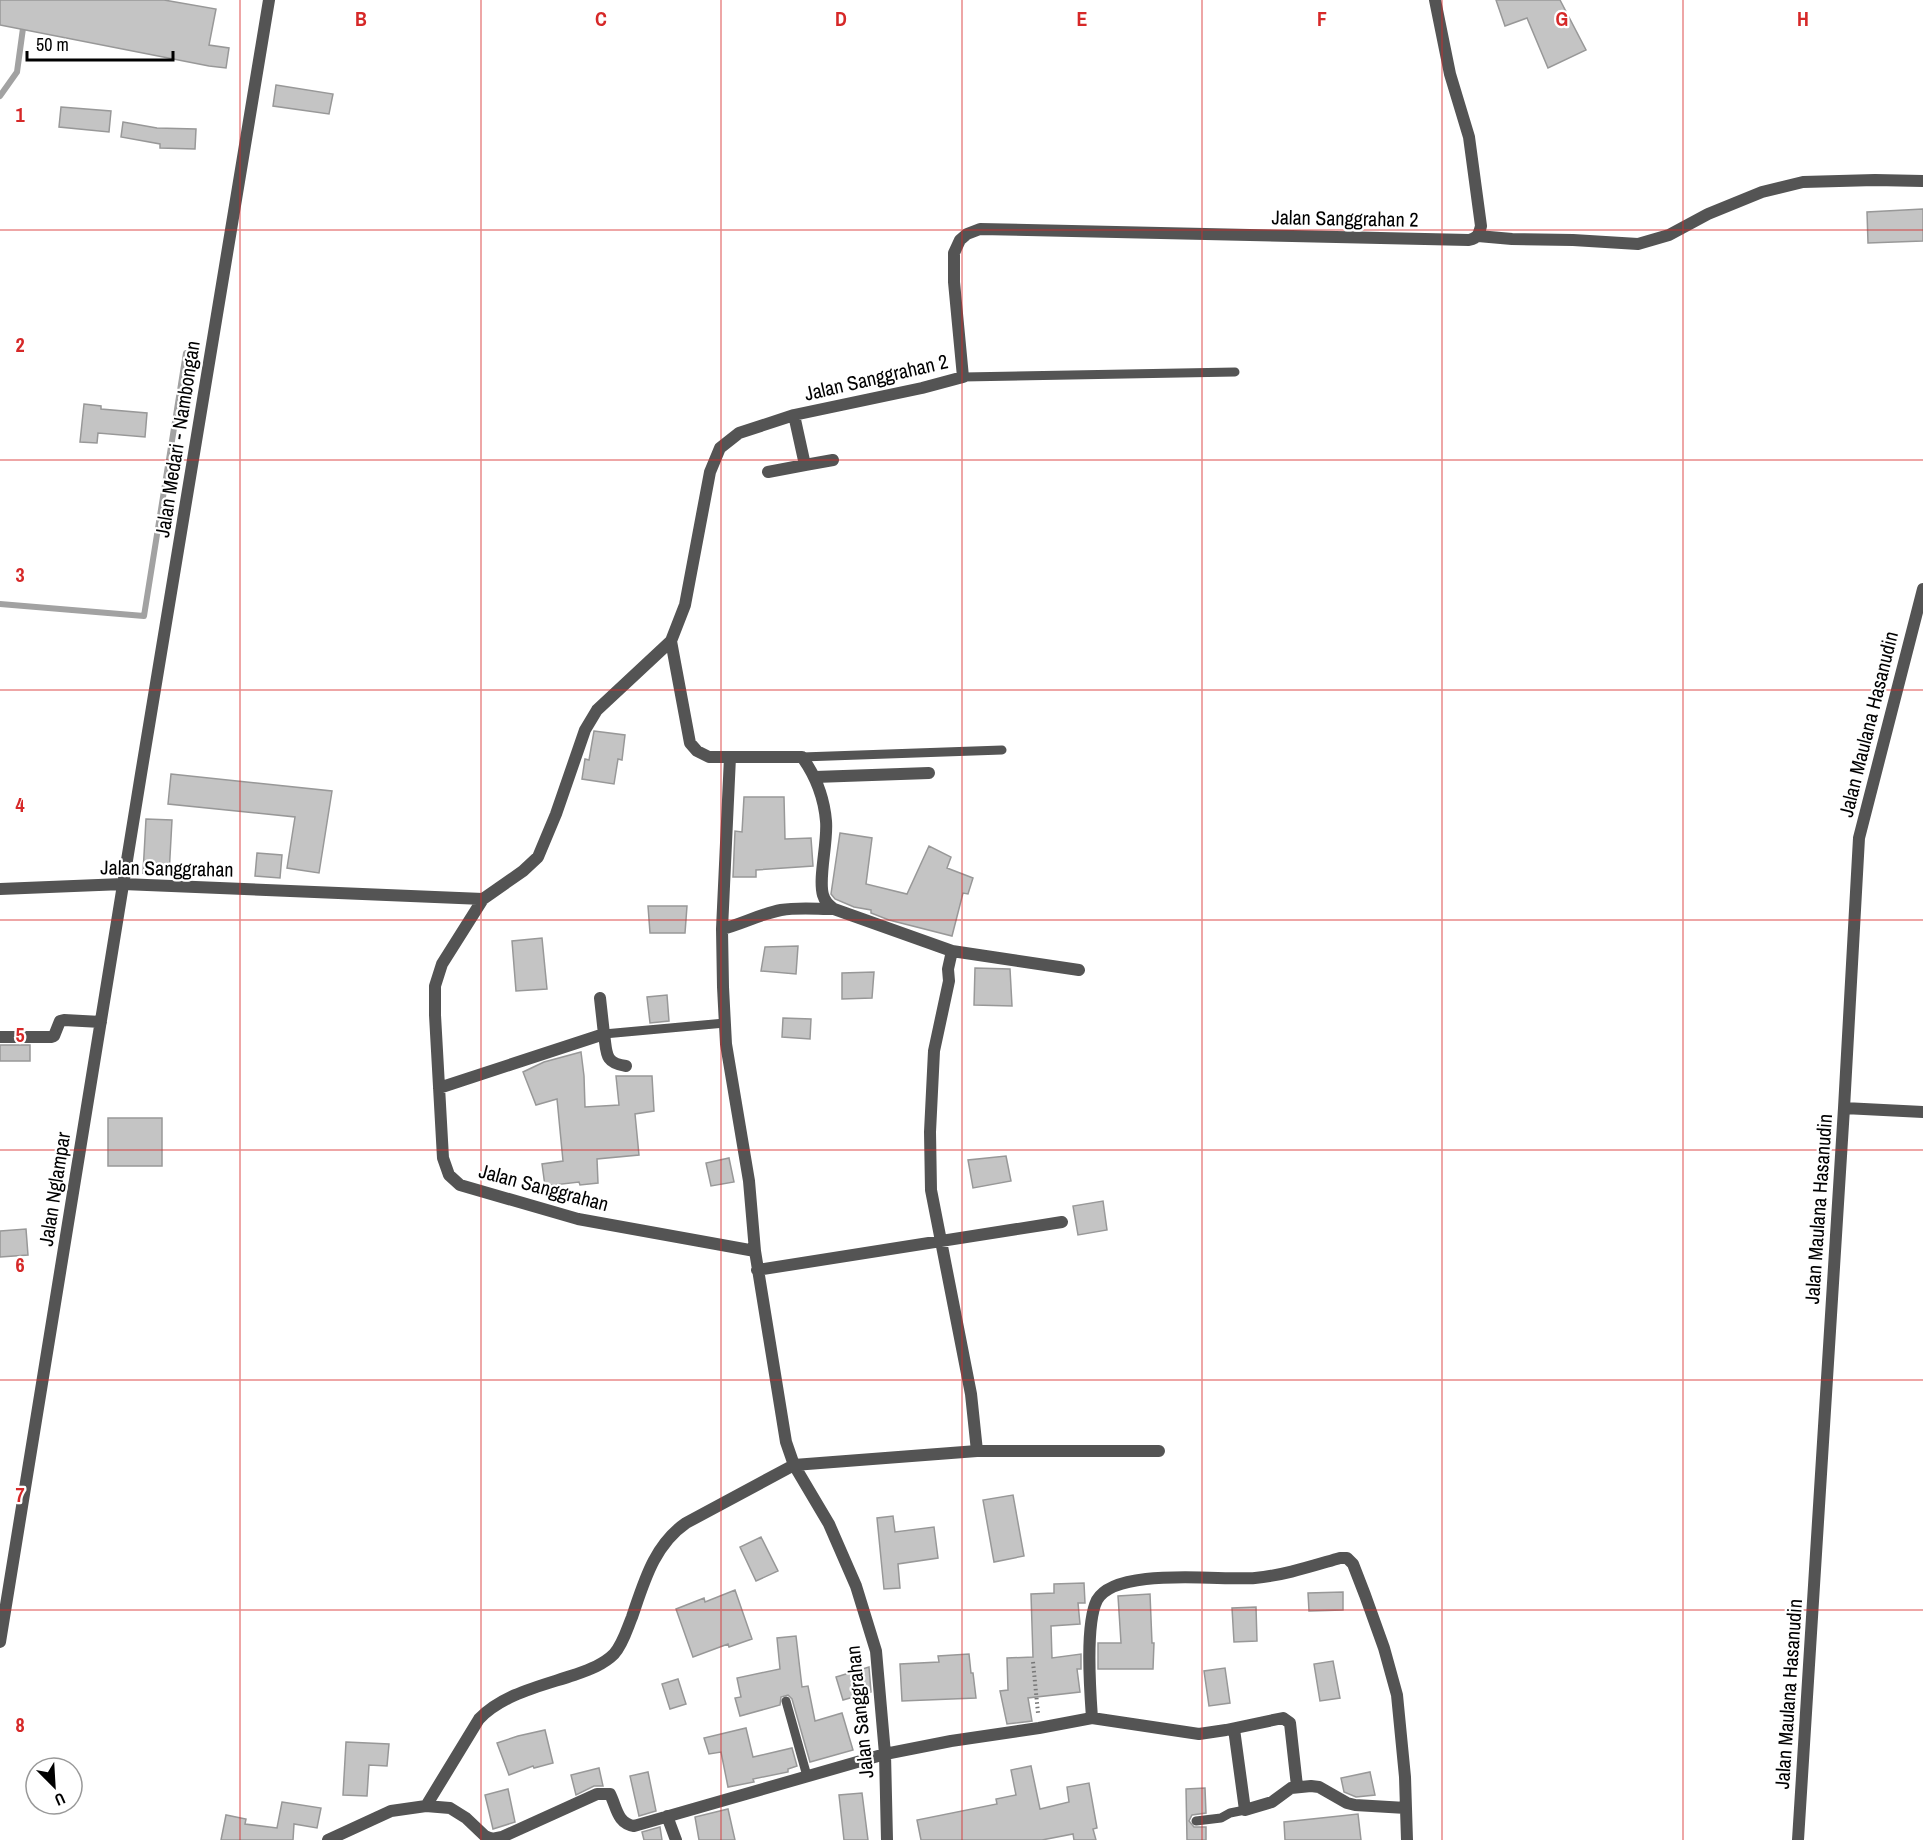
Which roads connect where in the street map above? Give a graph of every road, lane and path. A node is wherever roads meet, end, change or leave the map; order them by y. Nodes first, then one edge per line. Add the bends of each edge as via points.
1 (269, 0) edge
2 (1435, 0) edge
3 (1923, 181) edge
4 (1478, 236) junction
5 (1235, 372) dead end
6 (963, 377) junction
7 (794, 415) junction
8 (833, 460) dead end
9 (805, 465) junction
10 (768, 472) dead end
11 (1923, 589) edge
12 (671, 641) junction
13 (1002, 750) dead end
14 (730, 757) junction
15 (802, 757) junction
16 (929, 773) dead end
17 (815, 777) junction
18 (123, 884) junction
19 (0, 889) edge
20 (483, 899) junction
21 (834, 909) junction
22 (722, 929) junction
23 (952, 951) junction
24 (1079, 970) dead end
25 (600, 998) dead end
26 (100, 1022) junction
27 (725, 1023) junction
28 (604, 1034) junction
29 (0, 1037) edge
30 (626, 1066) dead end
31 (439, 1088) junction
32 (1844, 1108) junction
33 (1923, 1112) edge
34 (1062, 1222) dead end
35 (942, 1242) junction
36 (755, 1251) junction
37 (757, 1270) junction
38 (977, 1450) junction
39 (1159, 1451) dead end
40 (794, 1465) junction
41 (0, 1642) edge
42 (1034, 1662) dead end
43 (786, 1701) dead end
44 (1092, 1718) junction
45 (1039, 1728) junction
46 (1234, 1729) junction
47 (885, 1754) junction
48 (807, 1776) junction
49 (1297, 1786) junction
50 (426, 1806) junction
51 (1406, 1808) junction
52 (1245, 1810) junction
53 (667, 1816) junction
54 (1196, 1821) dead end
55 (343, 1837) edge
56 (328, 1840) edge
57 (676, 1840) edge
58 (887, 1840) edge
59 (1407, 1840) edge
60 (1798, 1840) edge

1 - 18 street, Jalan Medari - Nambongan
2 - 4 street via 1450,74 1469,137 1481,226
3 - 4 street, Jalan Sanggrahan 2 via 1803,182 1762,192 1638,244
4 - 6 street, Jalan Sanggrahan 2 via 1469,240 980,229 960,240 954,253
5 - 6 lane
6 - 7 street, Jalan Sanggrahan 2
7 - 9 street
7 - 12 street, Jalan Sanggrahan 2 via 739,433 720,448 710,472 685,605
8 - 9 street
9 - 10 street
11 - 32 street, Jalan Maulana Hasanudin via 1859,838
12 - 14 street via 690,743 709,757
12 - 20 street, Jalan Sanggrahan 2 via 597,710 585,730 538,857
13 - 15 lane
14 - 15 street
14 - 22 street
15 - 17 street
16 - 17 street
17 - 21 street via 826,820 821,887 827,904
18 - 19 street, Jalan Sanggrahan
18 - 20 street, Jalan Sanggrahan
18 - 26 street, Jalan Nglampar
20 - 31 street, Jalan Sanggrahan via 442,964 435,986
21 - 22 street via 780,910
21 - 23 street
22 - 27 street
23 - 24 street
23 - 35 street via 934,1051 930,1132 931,1190
25 - 28 street
26 - 29 street via 60,1021 51,1037
26 - 41 street, Jalan Nglampar
27 - 28 lane
27 - 36 street via 749,1181
28 - 30 street via 607,1056 615,1065
28 - 31 street
31 - 36 street, Jalan Sanggrahan via 443,1158 449,1174 460,1185 578,1220
32 - 33 street
32 - 60 street, Jalan Maulana Hasanudin
34 - 35 street
35 - 37 street
35 - 38 street
36 - 37 street, Jalan Sanggrahan
37 - 40 street, Jalan Sanggrahan via 786,1442
38 - 39 street
38 - 40 street
40 - 47 street, Jalan Sanggrahan via 829,1524 856,1586 876,1651
40 - 50 street via 676,1530 648,1571 628,1629 614,1653 588,1670 508,1697 487,1710
42 - 45 path
43 - 48 lane
44 - 45 street
44 - 46 street via 1199,1734
44 - 51 street via 1090,1628 1098,1599 1112,1587 1143,1579 1253,1578 1347,1558 1365,1595 1397,1695
45 - 47 street
46 - 49 street via 1286,1719 1290,1723
46 - 52 street
47 - 48 street
47 - 58 street, Jalan Sanggrahan
48 - 53 street
49 - 51 street via 1319,1787 1355,1805
49 - 52 street via 1272,1802
50 - 53 street via 450,1808 492,1839 502,1838 597,1794 610,1794 626,1824 634,1826
50 - 55 street via 391,1811
51 - 59 street
52 - 54 lane
53 - 57 street
55 - 56 street

